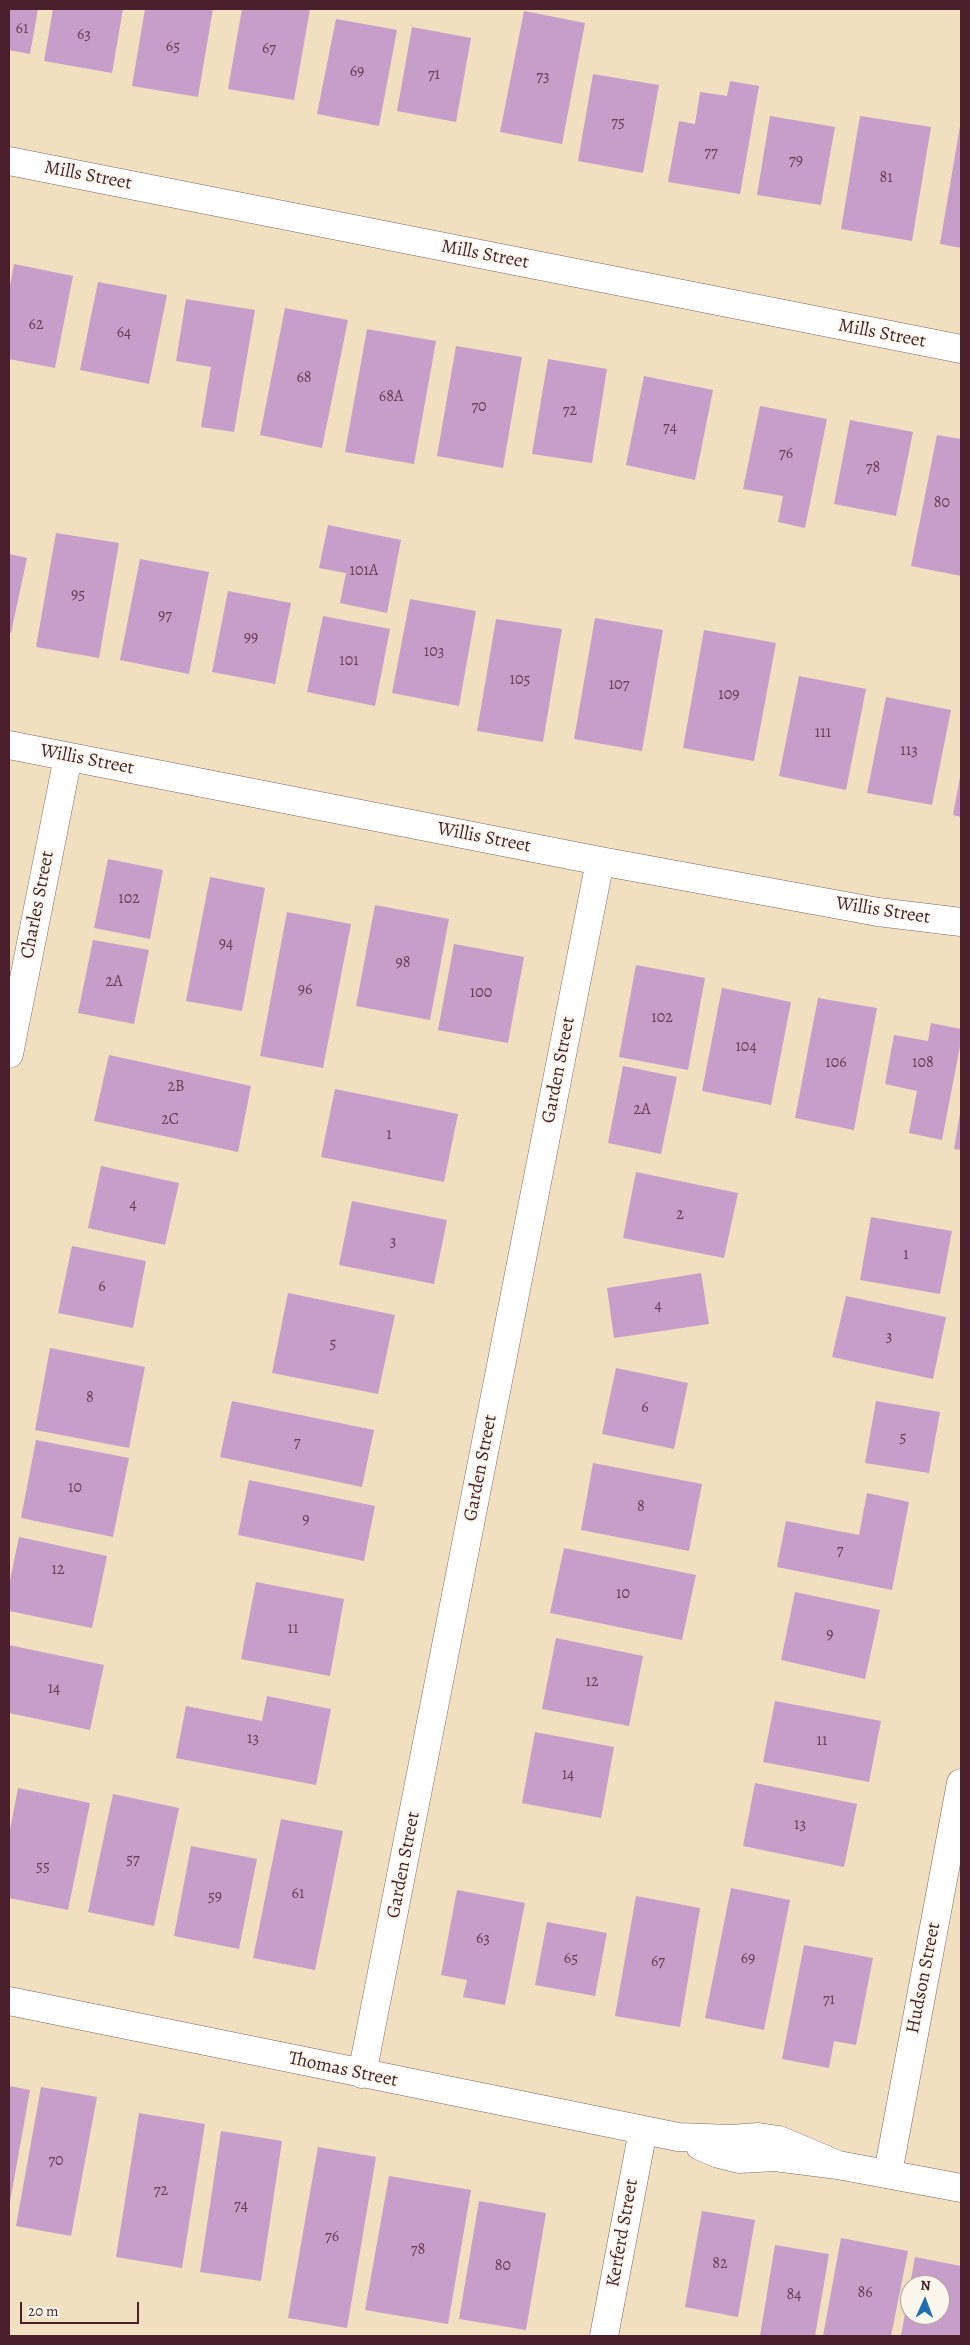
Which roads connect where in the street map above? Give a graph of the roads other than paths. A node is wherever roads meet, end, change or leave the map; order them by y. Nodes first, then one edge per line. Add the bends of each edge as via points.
1 (9, 161) edge
2 (961, 349) edge
3 (9, 745) edge
4 (68, 757) junction
5 (600, 861) junction
6 (961, 922) edge
7 (9, 1054) edge
8 (961, 1783) edge
9 (9, 2001) edge
10 (362, 2074) junction
11 (643, 2130) junction
12 (888, 2173) junction
13 (961, 2188) edge
14 (604, 2336) edge

1 - 2 street, Mills Street
3 - 4 street, Willis Street
4 - 5 street, Willis Street
4 - 7 street, Charles Street
5 - 6 street, Willis Street via 878,912
5 - 10 street, Garden Street
8 - 12 street, Hudson Street
9 - 10 street, Thomas Street
10 - 11 street, Thomas Street
11 - 12 street, Thomas Street via 678,2137 779,2140 838,2165
11 - 14 street, Kerferd Street
12 - 13 street, Thomas Street

